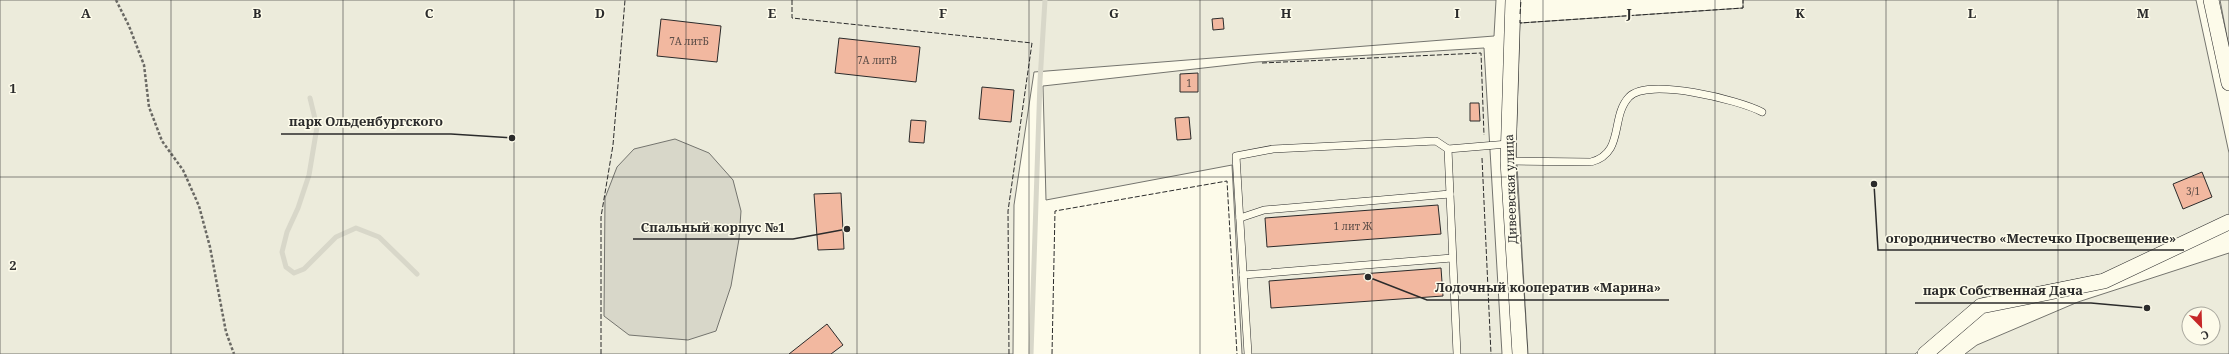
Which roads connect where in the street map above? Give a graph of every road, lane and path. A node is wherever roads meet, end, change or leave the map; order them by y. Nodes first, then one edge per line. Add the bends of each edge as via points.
1 (116, 0) edge
2 (1513, 0) edge
3 (2211, 0) edge
4 (2229, 84) edge
5 (1762, 112) dead end
6 (1508, 144) junction
7 (1448, 149) junction
8 (1508, 161) junction
9 (1450, 194) junction
10 (1240, 218) junction
11 (2229, 222) edge
12 (1452, 258) junction
13 (1243, 275) junction
14 (234, 354) edge
15 (1248, 354) edge
16 (1457, 354) edge
17 (1520, 354) edge
18 (1925, 354) edge

1 - 14 path via 144,65 149,107 162,140 183,170 199,206 210,247 226,332
2 - 6 street, Дивеевская улица
3 - 4 street
5 - 8 lane via 1734,100 1685,91 1639,90 1629,97 1623,108 1612,146 1601,160
6 - 7 lane
6 - 8 street, Дивеевская улица
7 - 9 lane
7 - 10 lane via 1436,141 1273,149 1236,156
8 - 17 street, Дивеевская улица
9 - 10 lane via 1264,210
9 - 12 lane
10 - 13 lane
11 - 18 street via 2104,280 1981,306
12 - 13 lane
12 - 16 lane
13 - 15 lane

